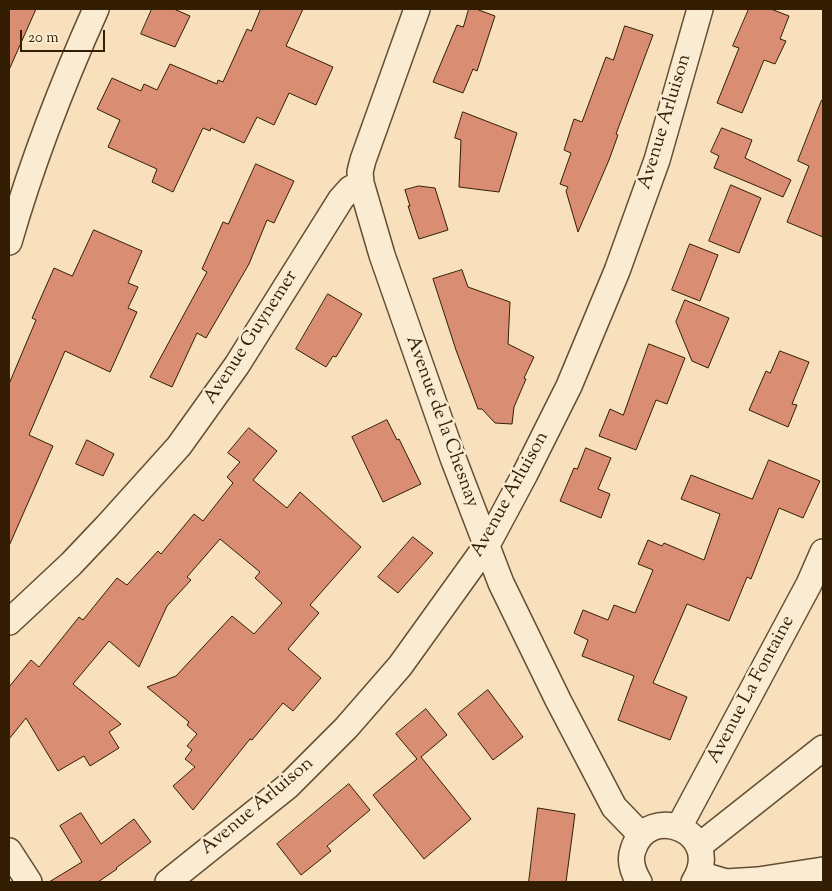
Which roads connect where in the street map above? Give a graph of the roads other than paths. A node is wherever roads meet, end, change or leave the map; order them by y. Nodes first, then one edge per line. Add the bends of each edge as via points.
1 (96, 9) edge
2 (417, 9) edge
3 (700, 9) edge
4 (361, 183) junction
5 (9, 242) edge
6 (487, 545) junction
7 (823, 552) edge
8 (9, 622) edge
9 (823, 748) edge
10 (679, 827) junction
11 (641, 835) junction
12 (699, 846) junction
13 (9, 851) edge
14 (823, 870) edge
15 (696, 878) edge
16 (29, 882) edge
17 (168, 882) edge
18 (640, 882) edge

1 - 5 street via 51,116 22,194
2 - 4 street via 368,142 360,172
3 - 6 street, Avenue Arluison via 657,160 617,271 568,386
4 - 6 street, Avenue de la Chesnay via 382,255
4 - 8 street, Avenue Guynemer via 341,199 237,365 179,446 108,526
6 - 11 street, Avenue de la Chesnay via 518,619 614,807
6 - 17 street, Avenue Arluison via 400,666 346,728 288,786
7 - 10 street, Avenue La Fontaine
9 - 12 street
10 - 11 street via 659,826
10 - 12 street
11 - 18 street via 632,854 635,876
12 - 15 street via 701,865
13 - 16 street
14 - 15 street via 758,880 726,882

